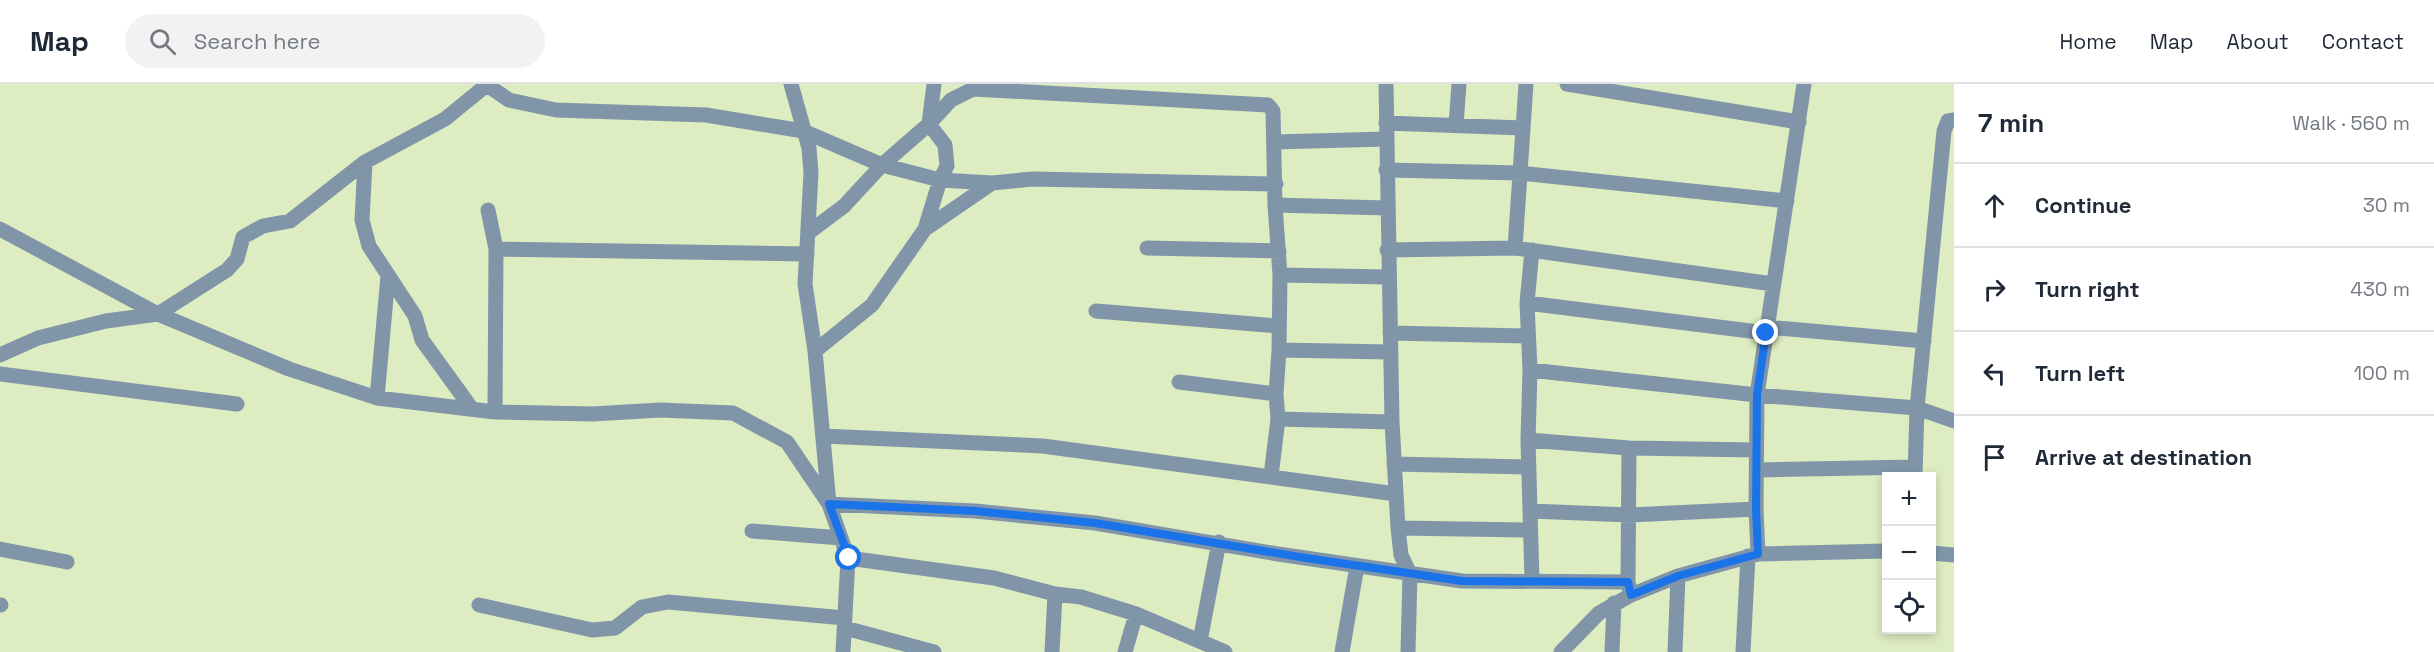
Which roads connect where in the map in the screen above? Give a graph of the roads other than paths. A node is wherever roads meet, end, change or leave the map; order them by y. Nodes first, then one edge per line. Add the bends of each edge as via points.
1 (791, 84) edge
2 (934, 84) edge
3 (1386, 84) edge
4 (1459, 84) edge
5 (1526, 84) edge
6 (1567, 84) edge
7 (1804, 84) edge
8 (488, 85) edge
9 (1590, 86) edge
10 (1654, 91) edge
11 (1954, 120) edge
12 (1799, 122) junction
13 (1386, 123) junction
14 (929, 124) junction
15 (1456, 125) junction
16 (1523, 128) junction
17 (803, 131) junction
18 (1386, 139) junction
19 (1275, 142) junction
20 (365, 162) junction
21 (882, 165) junction
22 (1386, 170) junction
23 (1520, 173) junction
24 (940, 180) junction
25 (992, 183) junction
26 (1276, 184) junction
27 (1787, 201) junction
28 (1275, 205) junction
29 (1387, 208) junction
30 (488, 210) dead end
31 (0, 229) edge
32 (925, 229) junction
33 (808, 233) junction
34 (1147, 248) dead end
35 (1515, 248) junction
36 (496, 249) junction
37 (1387, 250) junction
38 (1532, 250) junction
39 (1279, 251) junction
40 (807, 254) junction
41 (1280, 275) junction
42 (388, 276) junction
43 (1388, 278) junction
44 (1773, 284) junction
45 (1527, 303) junction
46 (1096, 311) dead end
47 (158, 314) junction
48 (1278, 326) junction
49 (1767, 330) junction
50 (1390, 333) junction
51 (1527, 336) junction
52 (1924, 341) junction
53 (1279, 350) junction
54 (815, 351) junction
55 (1391, 352) junction
56 (0, 355) edge
57 (1530, 370) junction
58 (0, 375) edge
59 (1179, 382) dead end
60 (1276, 394) junction
61 (1757, 395) junction
62 (377, 398) junction
63 (237, 404) dead end
64 (1917, 408) junction
65 (472, 410) junction
66 (495, 412) junction
67 (1278, 419) junction
68 (1954, 421) edge
69 (1392, 422) junction
70 (823, 436) junction
71 (1528, 440) junction
72 (1629, 448) junction
73 (1756, 450) junction
74 (1394, 464) junction
75 (1528, 467) junction
76 (1758, 470) junction
77 (1915, 472) edge
78 (1271, 476) junction
79 (1396, 494) junction
80 (829, 504) junction
81 (1756, 509) junction
82 (1530, 511) junction
83 (1630, 515) junction
84 (1398, 528) junction
85 (1530, 530) junction
86 (752, 531) dead end
87 (841, 538) junction
88 (1219, 542) junction
89 (0, 549) edge
90 (1882, 551) edge
91 (1936, 553) edge
92 (1753, 555) junction
93 (1954, 555) edge
94 (849, 558) junction
95 (67, 562) dead end
96 (1357, 566) junction
97 (1410, 574) junction
98 (1678, 576) junction
99 (1532, 580) junction
100 (1630, 588) junction
101 (1055, 594) junction
102 (1614, 603) junction
103 (478, 605) dead end
104 (1136, 614) junction
105 (845, 623) junction
106 (1200, 641) junction
107 (843, 652) edge
108 (931, 652) edge
109 (1052, 652) edge
110 (1125, 652) edge
111 (1226, 652) edge
112 (1342, 652) edge
113 (1408, 652) edge
114 (1561, 652) edge
115 (1612, 652) edge
116 (1675, 652) edge
117 (1743, 652) edge

1 - 17 street
2 - 14 street
3 - 13 street
4 - 15 street
5 - 16 street
6 - 9 street
7 - 12 street
8 - 17 street via 509,100 556,110 706,115
8 - 20 street via 445,119
9 - 10 street
10 - 12 street
11 - 52 street via 1948,121 1944,131
12 - 27 street
13 - 15 street
13 - 18 street
14 - 19 street via 951,100 973,89 1256,103 1268,105 1274,111
14 - 21 street
14 - 24 street via 945,145 947,166
15 - 16 street
16 - 23 street
17 - 21 street
17 - 33 street via 811,173
18 - 19 street
18 - 22 street
19 - 26 street
20 - 42 street via 362,220 369,246
20 - 47 street via 290,221 263,226 243,237 237,260 227,270
21 - 24 street
21 - 33 street via 844,206
22 - 23 street
22 - 29 street
23 - 27 street
23 - 35 street
24 - 25 street
24 - 32 street
25 - 26 street via 1033,179
25 - 32 street
26 - 28 street
27 - 44 street
28 - 29 street
28 - 39 street
29 - 37 street
30 - 36 street
31 - 47 street
32 - 54 street via 872,305
33 - 40 street
34 - 39 street
35 - 37 street
35 - 38 street
36 - 40 street
36 - 66 street
37 - 43 street
38 - 44 street
38 - 45 street
39 - 41 street
40 - 54 street via 805,284
41 - 43 street
41 - 48 street
42 - 62 street
42 - 65 street via 415,316 422,340
43 - 50 street
44 - 49 street
45 - 49 street
45 - 51 street
46 - 48 street
47 - 56 street via 106,321 38,338
47 - 62 street via 289,369
48 - 53 street
49 - 52 street
49 - 61 street
50 - 51 street
50 - 55 street
51 - 57 street
52 - 64 street
53 - 55 street
53 - 60 street
54 - 70 street
55 - 69 street
57 - 61 street
57 - 71 street
58 - 63 street
59 - 60 street
60 - 67 street
61 - 64 street
61 - 73 street
62 - 65 street
64 - 68 street
64 - 77 street
65 - 66 street
66 - 80 street via 733,413 787,442
67 - 69 street
67 - 78 street
69 - 74 street
70 - 78 street via 1042,446
70 - 80 street
71 - 72 street
71 - 75 street
72 - 73 street
72 - 83 street
73 - 76 street
74 - 75 street
74 - 79 street
75 - 82 street
76 - 77 street
76 - 81 street
78 - 79 street
79 - 84 street
80 - 87 street
80 - 88 street via 975,511 1095,523
81 - 83 street
81 - 92 street
82 - 83 street
82 - 85 street
83 - 100 street
84 - 85 street
84 - 97 street via 1401,555
85 - 99 street
86 - 87 street
87 - 94 street
88 - 96 street
88 - 106 street
89 - 95 street
90 - 92 street
91 - 93 street
92 - 98 street
92 - 117 street
94 - 101 street via 994,579
94 - 105 street
96 - 97 street
96 - 112 street
97 - 99 street via 1462,581
97 - 113 street
98 - 100 street
98 - 116 street
99 - 100 street
100 - 102 street
101 - 104 street via 1081,597
101 - 109 street
102 - 114 street
102 - 115 street
103 - 105 street via 592,630 615,628 642,607 668,602
104 - 106 street
104 - 110 street
105 - 107 street
105 - 108 street
106 - 111 street

